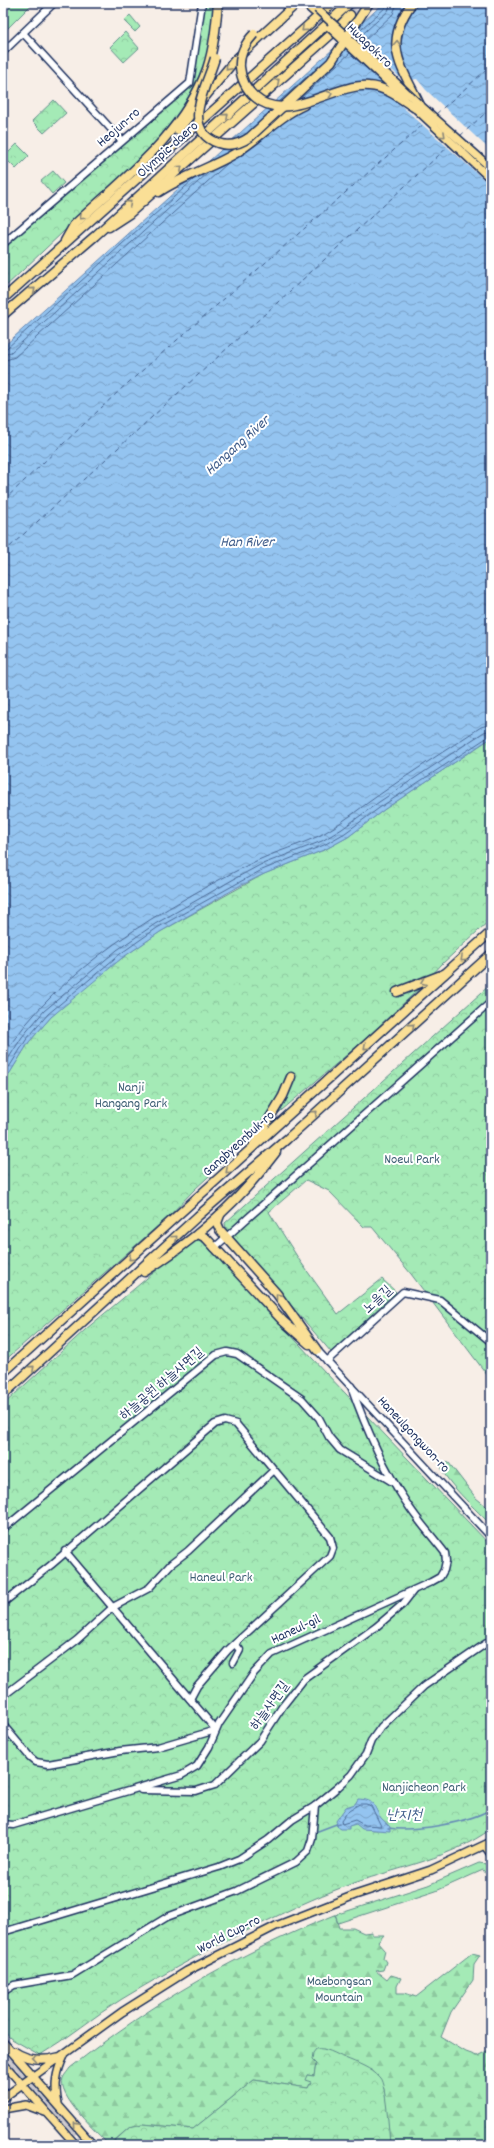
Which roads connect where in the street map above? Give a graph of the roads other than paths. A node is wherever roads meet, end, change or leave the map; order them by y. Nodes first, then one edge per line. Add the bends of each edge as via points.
1 (54, 3) edge
2 (202, 3) edge
3 (218, 3) edge
4 (223, 3) edge
5 (289, 3) edge
6 (297, 3) edge
7 (304, 3) edge
8 (311, 3) edge
9 (333, 3) edge
10 (350, 3) edge
11 (369, 3) edge
12 (412, 3) edge
13 (416, 3) edge
14 (350, 15) tunnel mouth
15 (404, 16) junction
16 (23, 33) junction
17 (3, 52) edge
18 (317, 98) junction
19 (418, 106) junction
20 (122, 141) junction
21 (144, 159) junction
22 (491, 168) edge
23 (491, 179) edge
24 (129, 214) junction
25 (95, 236) junction
26 (3, 244) edge
27 (62, 247) junction
28 (3, 299) edge
29 (3, 315) edge
30 (491, 932) edge
31 (491, 954) edge
32 (448, 973) junction
33 (397, 992) dead end
34 (491, 1002) edge
35 (291, 1077) dead end
36 (286, 1139) junction
37 (248, 1153) junction
38 (220, 1215) junction
39 (198, 1234) junction
40 (226, 1237) junction
41 (214, 1248) junction
42 (126, 1284) junction
43 (293, 1314) junction
44 (285, 1322) junction
45 (491, 1342) edge
46 (317, 1350) junction
47 (328, 1361) junction
48 (3, 1374) edge
49 (351, 1386) junction
50 (3, 1394) edge
51 (274, 1470) junction
52 (394, 1483) junction
53 (3, 1530) edge
54 (491, 1537) edge
55 (65, 1551) junction
56 (414, 1590) junction
57 (3, 1603) edge
58 (113, 1607) junction
59 (491, 1640) edge
60 (235, 1644) junction
61 (233, 1663) dead end
62 (3, 1696) edge
63 (190, 1699) junction
64 (3, 1725) edge
65 (216, 1730) junction
66 (129, 1791) junction
67 (315, 1806) junction
68 (3, 1824) edge
69 (488, 1844) edge
70 (491, 1854) edge
71 (3, 1932) edge
72 (3, 1992) edge
73 (3, 2042) edge
74 (8, 2048) junction
75 (64, 2056) junction
76 (3, 2064) edge
77 (33, 2076) junction
78 (21, 2084) junction
79 (3, 2098) edge
80 (58, 2105) junction
81 (3, 2109) edge
82 (52, 2117) junction
83 (76, 2145) edge
84 (93, 2145) edge

1 - 16 street
2 - 20 street, Heojun-ro via 190,83
3 - 21 highway via 213,48 200,87 176,126
4 - 11 highway, bridge via 215,58 197,108 198,123 206,136 212,141 226,145 239,143 250,137 331,62
5 - 18 highway, bridge via 254,34 246,45 240,65 246,87 268,105 278,107 288,107
6 -> 21 highway via 235,60 183,125 156,152
7 - 19 main road, Hwagok-ro, bridge
8 - 19 main road, Hwagok-ro, bridge
9 -> 27 highway, Olympic-daero
25 -> 10 highway, Olympic-daero
12 - 15 highway
13 - 15 highway
24 -> 14 highway
19 -> 15 highway via 400,68 397,53 398,30
16 - 17 street
16 - 20 street
18 -> 19 highway, bridge via 347,88 369,86 389,91
18 - 24 highway, bridge via 287,115 237,153 178,180
19 - 22 main road
19 -> 23 main road
20 - 26 street, Heojun-ro
21 -> 27 highway via 74,225
24 - 25 highway
29 -> 25 highway, Olympic-daero
27 - 28 highway, Olympic-daero
30 -> 32 highway, Gangbyeonbuk-ro
36 -> 31 highway, Gangbyeonbuk-ro
32 -> 33 highway
32 -> 37 highway, Gangbyeonbuk-ro
34 - 40 street
35 - 37 highway via 283,1096
36 - 38 highway via 255,1181
42 -> 36 highway, Gangbyeonbuk-ro via 198,1216
37 -> 48 highway, Gangbyeonbuk-ro
38 - 39 highway
38 - 40 highway via 217,1223
39 - 41 highway via 206,1238
39 - 42 highway
40 - 41 street
43 -> 40 highway
41 - 44 highway
50 -> 42 highway, Gangbyeonbuk-ro
43 - 44 highway via 289,1321
43 - 46 highway
44 - 46 highway
45 - 47 street, 노을길 via 440,1300 403,1292
46 - 47 street, Haneulgongwon-ro
47 - 49 street, Haneulgongwon-ro
49 - 52 street, Haneul-gil via 365,1425
49 - 54 street, Haneulgongwon-ro
51 - 55 street via 236,1424 225,1421 215,1424
51 - 58 street via 171,1564 149,1588
51 - 60 street via 330,1537 333,1548 330,1556
52 - 53 street, 하늘공원 하늘사면길 via 340,1450 329,1437 319,1418 302,1399 237,1354 227,1352 216,1355
52 - 56 street, Haneul-gil via 406,1503 445,1553 444,1570 440,1576
55 - 57 street
55 - 58 street
56 - 65 street, Haneul-gil via 272,1654 254,1673
56 - 66 street, 하늘사면길 via 403,1604 376,1627 304,1680 260,1741 215,1785 196,1791
58 - 62 street via 76,1640
58 - 63 street
59 - 67 street via 424,1686 381,1728 351,1775
60 - 61 street via 240,1650
60 - 63 street via 196,1686
63 - 65 street
64 - 65 street via 30,1757 36,1762 48,1764 158,1747
65 - 66 street, Haneul-gil via 209,1748 197,1766 182,1775
66 - 68 street, Haneul-gil via 13,1825
67 - 71 street via 239,1859
67 - 72 street via 312,1839 308,1851 296,1862 237,1891 167,1917 72,1975 14,1985
69 - 70 main road
69 - 75 main road, World Cup-ro via 431,1870 355,1895 276,1926 187,1971 122,2012
73 - 74 main road
75 -> 74 main road via 40,2060
74 - 77 main road
75 - 77 main road, World Cup-ro
75 - 80 main road via 57,2071 55,2084
76 - 78 main road
77 - 78 main road, World Cup-ro
77 - 80 main road
78 - 79 main road, World Cup-ro
78 - 82 main road
84 -> 80 main road
81 - 82 main road via 31,2106
82 - 83 main road

